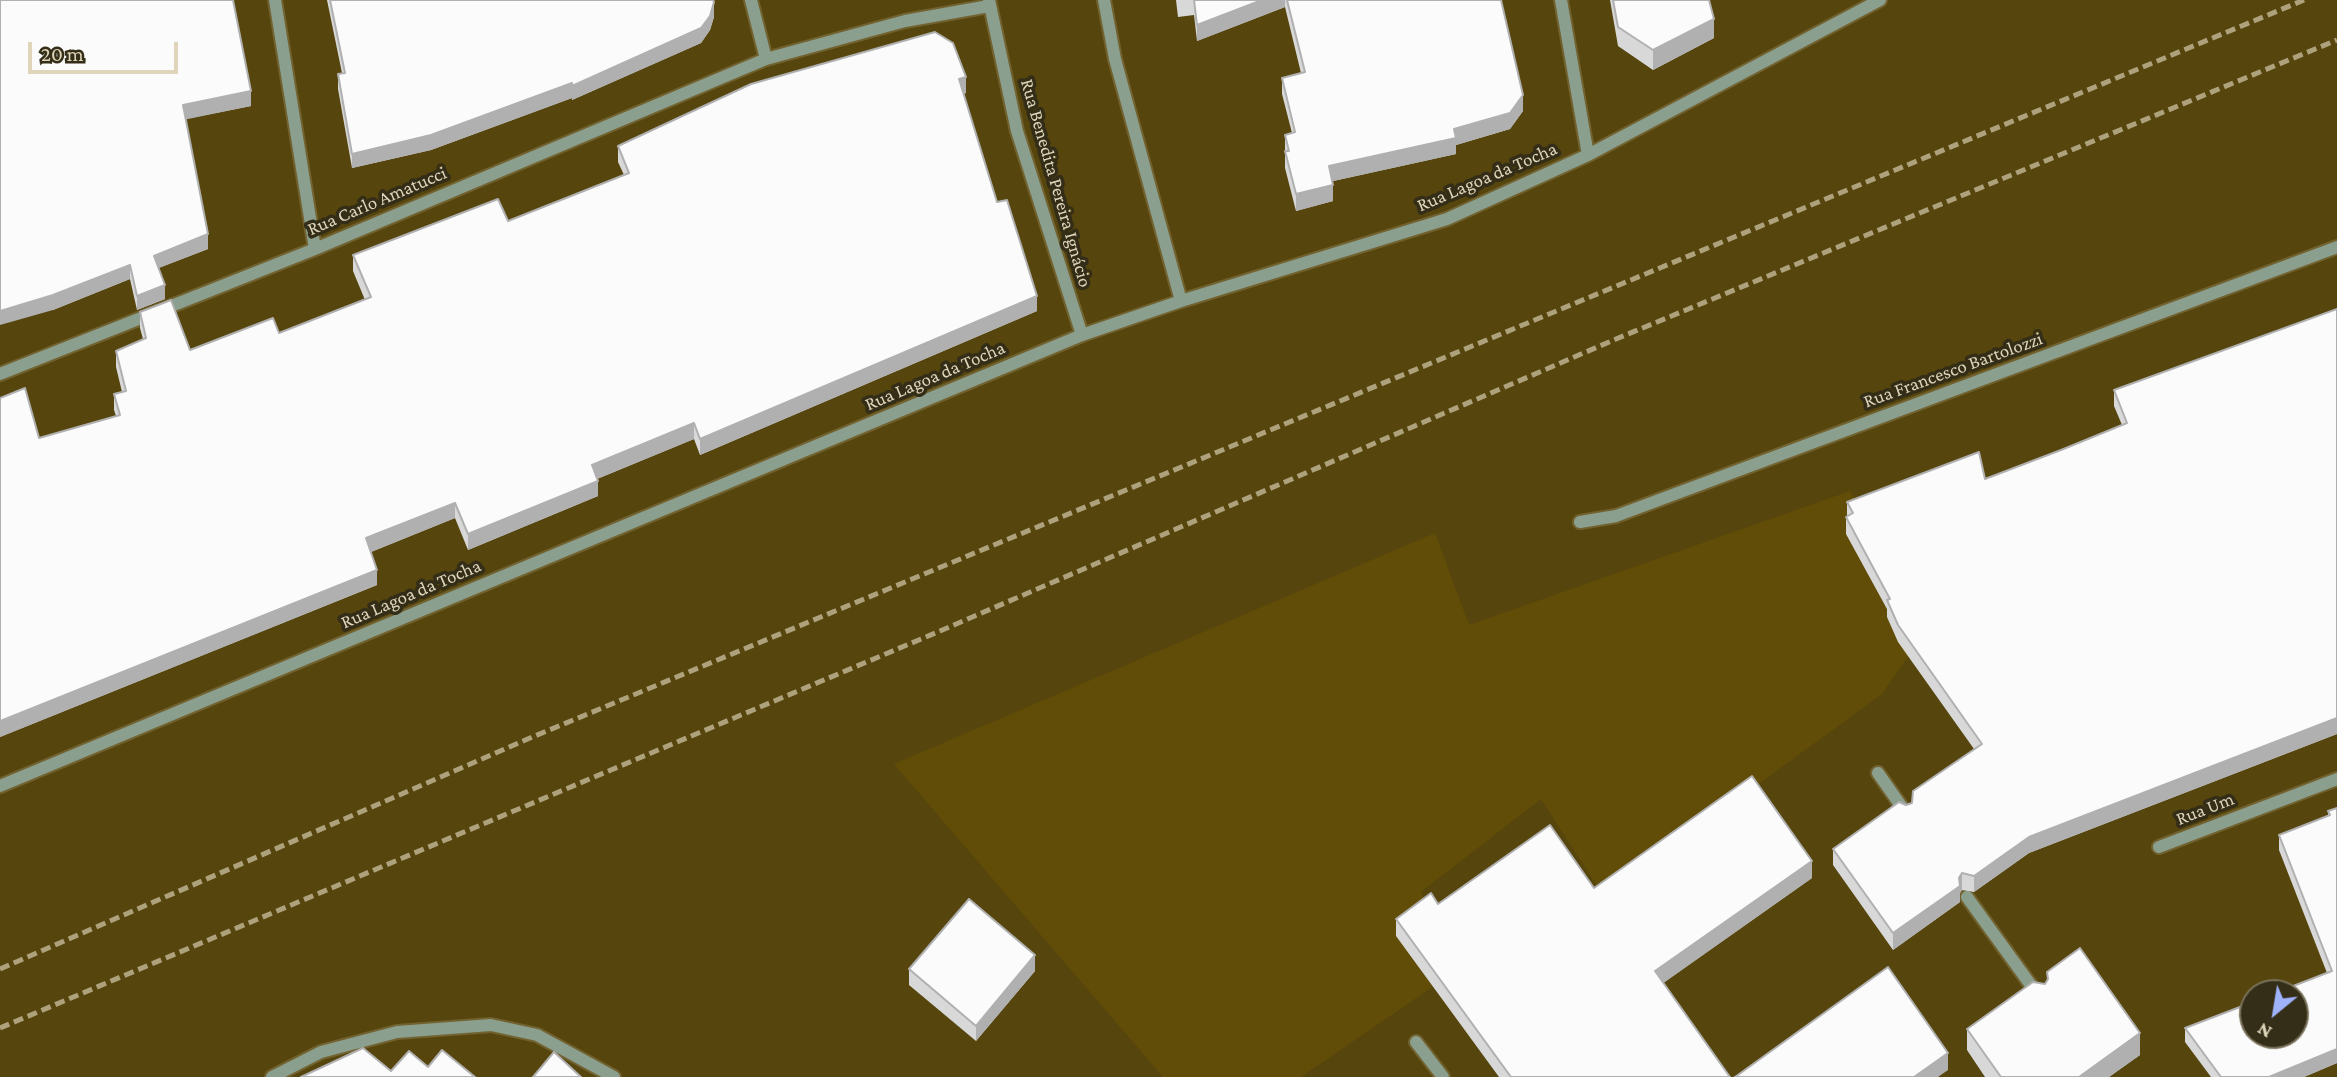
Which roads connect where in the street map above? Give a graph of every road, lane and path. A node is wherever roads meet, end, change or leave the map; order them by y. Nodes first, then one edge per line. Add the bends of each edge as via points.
1 (275, 0) edge
2 (751, 0) edge
3 (1104, 0) edge
4 (1560, 0) edge
5 (1880, 0) edge
6 (989, 3) edge
7 (766, 59) junction
8 (1588, 155) junction
9 (2337, 247) edge
10 (315, 248) junction
11 (1181, 301) junction
12 (1082, 335) junction
13 (0, 374) edge
14 (1580, 522) dead end
15 (1878, 773) dead end
16 (2337, 779) edge
17 (0, 786) edge
18 (1906, 813) edge
19 (2159, 847) dead end
20 (1967, 897) edge
21 (2040, 998) edge
22 (1416, 1042) dead end
23 (272, 1077) edge
24 (614, 1077) edge
25 (1443, 1077) edge

1 - 10 street
2 - 7 street
3 - 11 street via 1115,59
4 - 8 street
5 - 8 street, Rua Lagoa da Tocha
6 - 7 street, Rua Carlo Amatucci
6 - 12 street, Rua Benedita Pereira Ignácio via 1017,131
7 - 10 street, Rua Carlo Amatucci
8 - 11 street, Rua Lagoa da Tocha via 1447,219
9 - 14 street, Rua Francesco Bartolozzi via 1616,516
10 - 13 street, Rua Carlo Amatucci
11 - 12 street, Rua Lagoa da Tocha
12 - 17 street, Rua Lagoa da Tocha
15 - 18 street
16 - 19 street, Rua Um
20 - 21 street
22 - 25 street
23 - 24 street via 321,1052 397,1032 491,1025 537,1035

